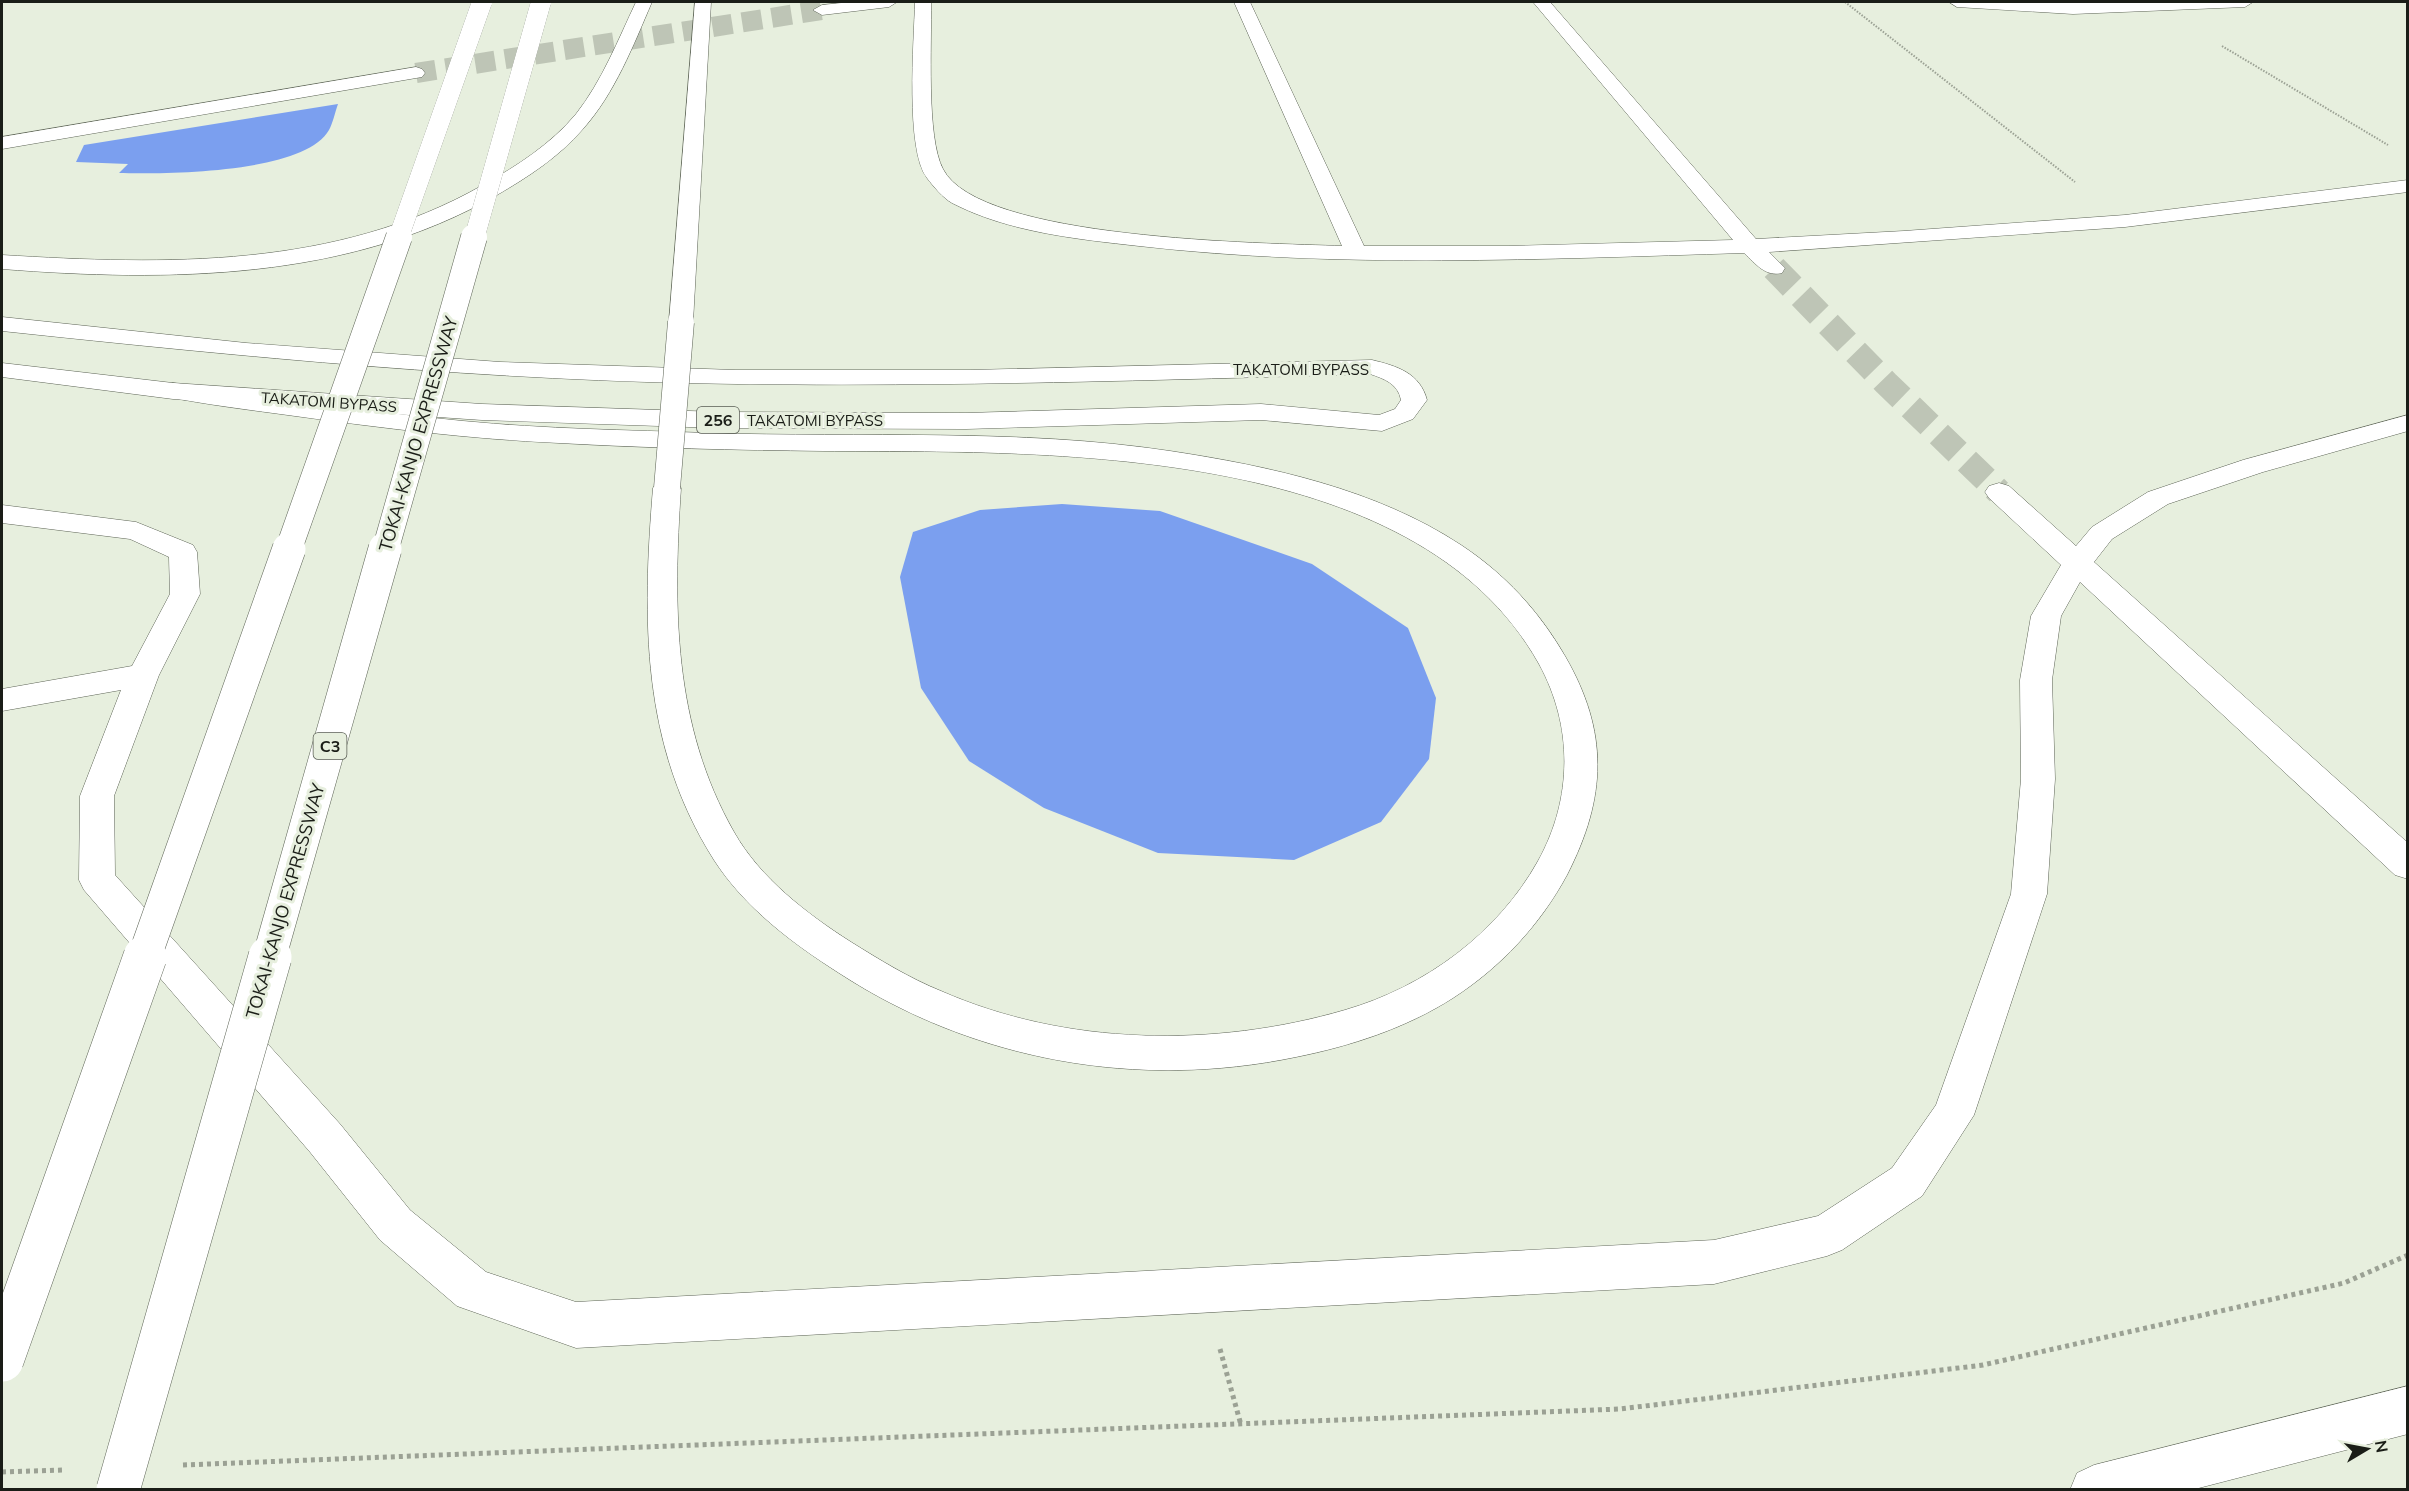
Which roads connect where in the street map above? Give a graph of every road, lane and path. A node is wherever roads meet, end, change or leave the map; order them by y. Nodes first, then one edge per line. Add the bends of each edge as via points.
1 (482, 2) edge
2 (541, 2) edge
3 (644, 2) edge
4 (703, 2) edge
5 (889, 2) edge
6 (923, 2) edge
7 (1242, 2) edge
8 (1541, 2) edge
9 (1845, 2) edge
10 (1957, 2) edge
11 (2245, 2) edge
12 (2157, 7) junction
13 (822, 10) tunnel mouth
14 (416, 73) tunnel mouth
15 (2, 143) edge
16 (2387, 145) dead end
17 (2408, 186) edge
18 (2125, 221) junction
19 (1750, 246) junction
20 (1356, 253) junction
21 (2, 262) edge
22 (1774, 268) tunnel mouth
23 (2, 324) edge
24 (2, 370) edge
25 (173, 391) junction
26 (2408, 423) edge
27 (1999, 492) tunnel mouth
28 (2, 514) edge
29 (2076, 564) junction
30 (142, 675) junction
31 (2, 700) edge
32 (2408, 865) edge
33 (2408, 1255) edge
34 (1204, 1290) junction
35 (2, 1360) edge
36 (2408, 1410) edge
37 (1241, 1425) junction
38 (180, 1466) dead end
39 (73, 1470) dead end
40 (2, 1472) edge
41 (118, 1490) edge
42 (2094, 1490) edge

1 - 35 main road, bridge
2 - 41 main road, TOKAI-KANJO EXPRESSWAY / C3, bridge
3 - 21 main road via 602,89 558,144 497,187 429,221 338,248 233,264 157,269
4 - 25 main road, bridge via 681,322 667,488 659,609 669,705 682,752 723,845 759,890 806,931 858,968 921,1002 1065,1048 1148,1056 1232,1051 1311,1038 1384,1016 1440,987 1491,948 1530,902 1561,854 1582,776 1582,737 1572,697 1537,631 1504,593 1464,561 1377,512 1316,490 1220,467 1152,456 993,445 717,441 473,430
5 - 13 main road
6 - 20 main road via 924,146 934,173 956,197 1002,217 1091,234 1204,248
7 - 20 main road
8 - 19 main road
9 - 18 path
10 - 12 main road via 2073,9
11 - 12 main road
12 - 16 path
14 - 15 main road
17 - 18 main road
18 - 19 main road
19 - 20 main road
19 - 22 main road
23 - 25 main road, TAKATOMI BYPASS / 256 via 246,350 500,369 735,377 971,377 1372,367 1394,374 1411,387 1414,400 1404,414 1382,423 1261,412 966,421 730,420 482,412
24 - 25 main road, TAKATOMI BYPASS / 256
26 - 29 main road via 2253,466 2157,498 2102,533
27 - 29 main road
28 - 30 main road via 136,531 183,552 185,594
29 - 32 main road
29 - 34 main road via 2046,616 2036,680 2038,779 2030,894 1953,1115 1907,1182 1827,1235 1714,1262
30 - 31 main road
30 - 34 main road via 97,796 97,880 325,1138 395,1225 473,1290 576,1325
33 - 37 path via 2344,1283 1983,1365 1620,1409
34 - 37 path
36 - 42 main road
37 - 38 path
39 - 40 path

